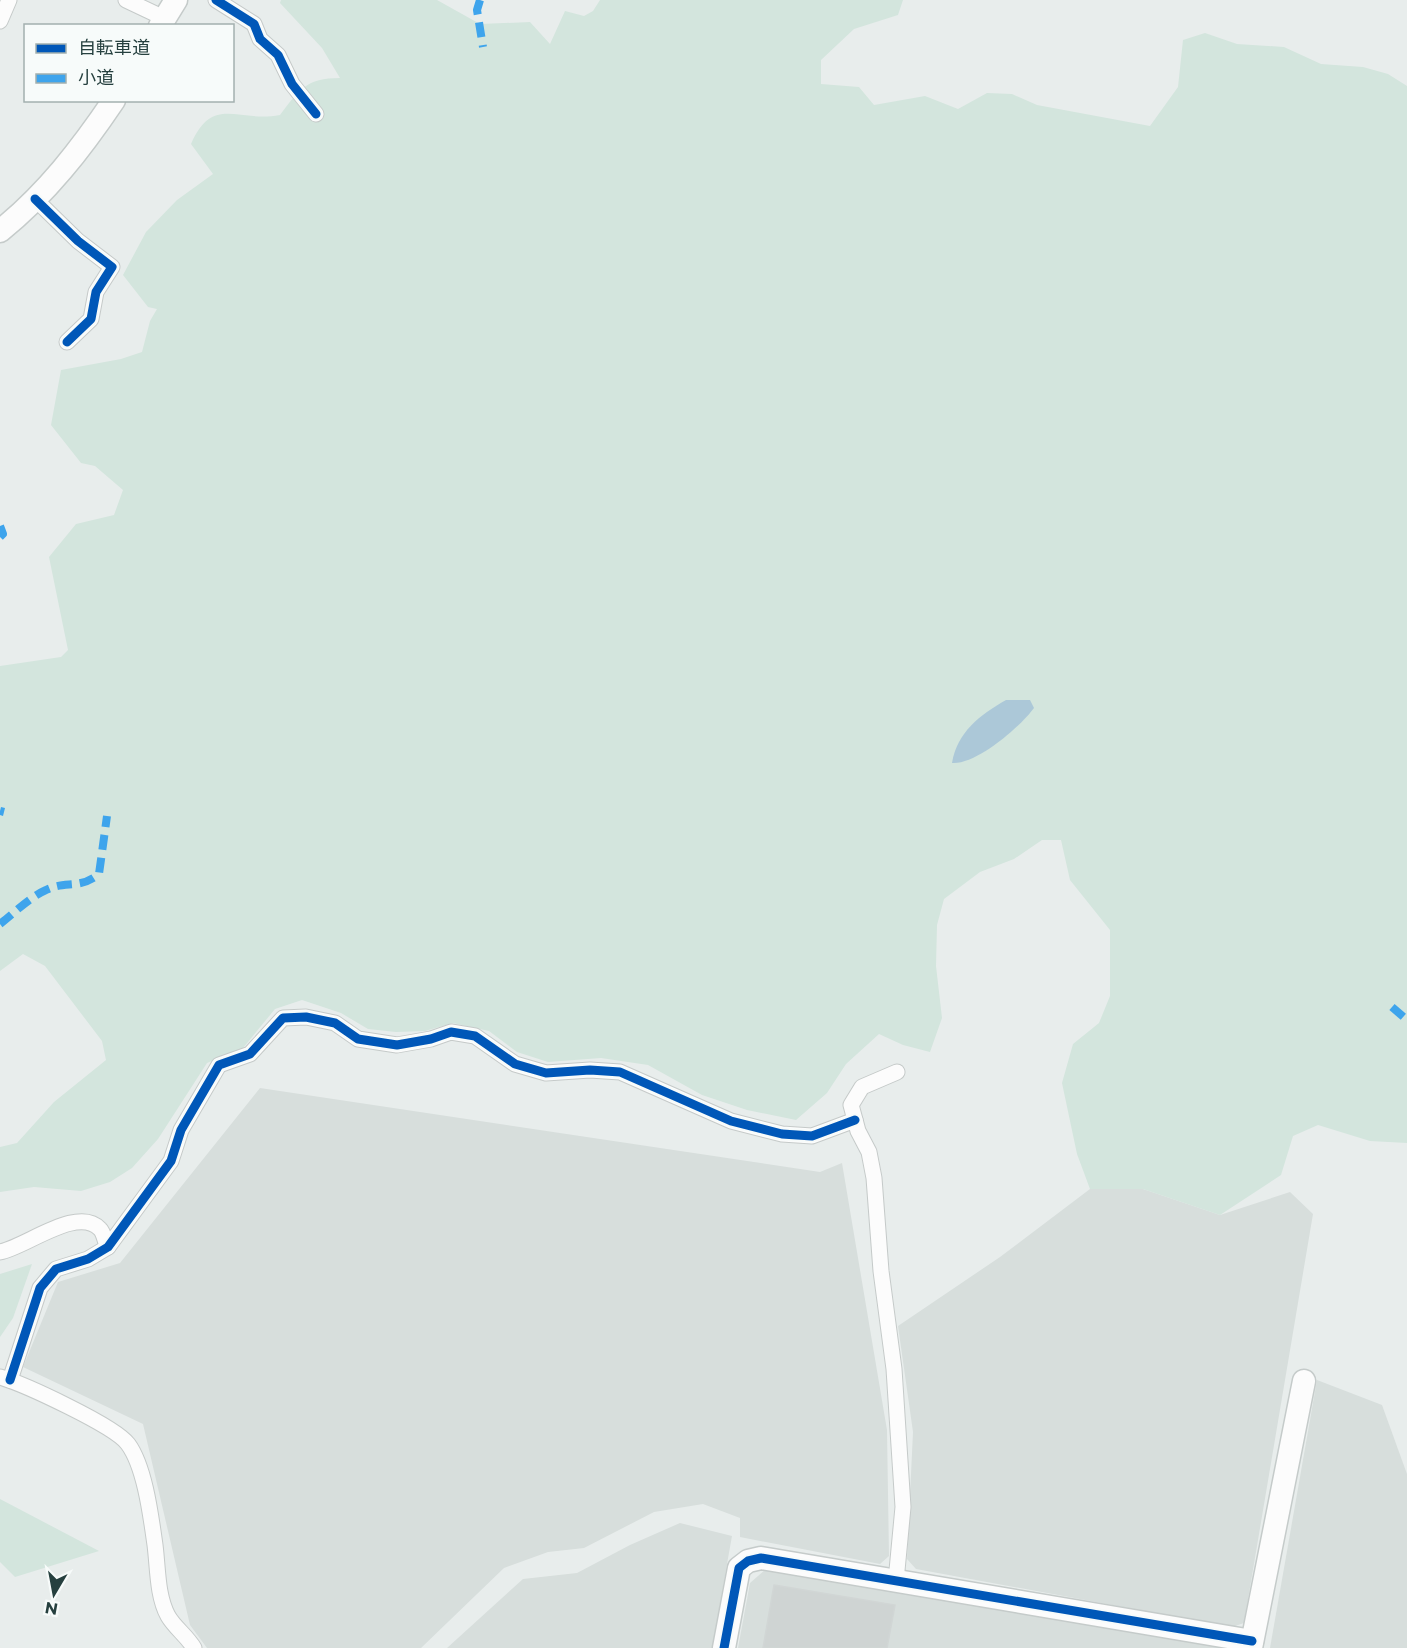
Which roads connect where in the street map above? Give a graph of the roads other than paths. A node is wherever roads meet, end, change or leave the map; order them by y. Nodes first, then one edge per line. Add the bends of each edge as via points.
1 (9, 0) edge
2 (126, 0) edge
3 (216, 0) edge
4 (167, 15) edge
5 (0, 21) edge
6 (113, 102) edge
7 (316, 114) dead end
8 (35, 200) junction
9 (0, 231) edge
10 (67, 342) dead end
11 (897, 1072) dead end
12 (855, 1120) junction
13 (108, 1247) junction
14 (0, 1252) edge
15 (5, 1379) edge
16 (1304, 1381) dead end
17 (896, 1581) junction
18 (1251, 1645) edge
19 (194, 1648) edge
20 (724, 1648) edge

1 - 5 street
2 - 4 street
3 - 7 street via 254,24 260,39 278,55 292,84
6 - 8 street via 81,149
8 - 9 street
8 - 10 street via 112,267 96,292 92,320
11 - 12 street via 862,1087 851,1105
12 - 13 street via 812,1136 782,1134 731,1121 620,1072 546,1073 515,1064 475,1036 451,1032 397,1045 358,1039 335,1023 306,1017 283,1018 250,1054 219,1065 181,1130 171,1161
12 - 17 street via 874,1178 894,1370 903,1507
13 - 14 street via 100,1230 88,1222 65,1222 21,1246
13 - 15 street via 88,1259 56,1269 40,1288
15 - 19 street via 117,1434 127,1443 149,1506 162,1600 169,1618
16 - 18 street
17 - 18 street
17 - 20 street via 761,1558 748,1561 736,1576

